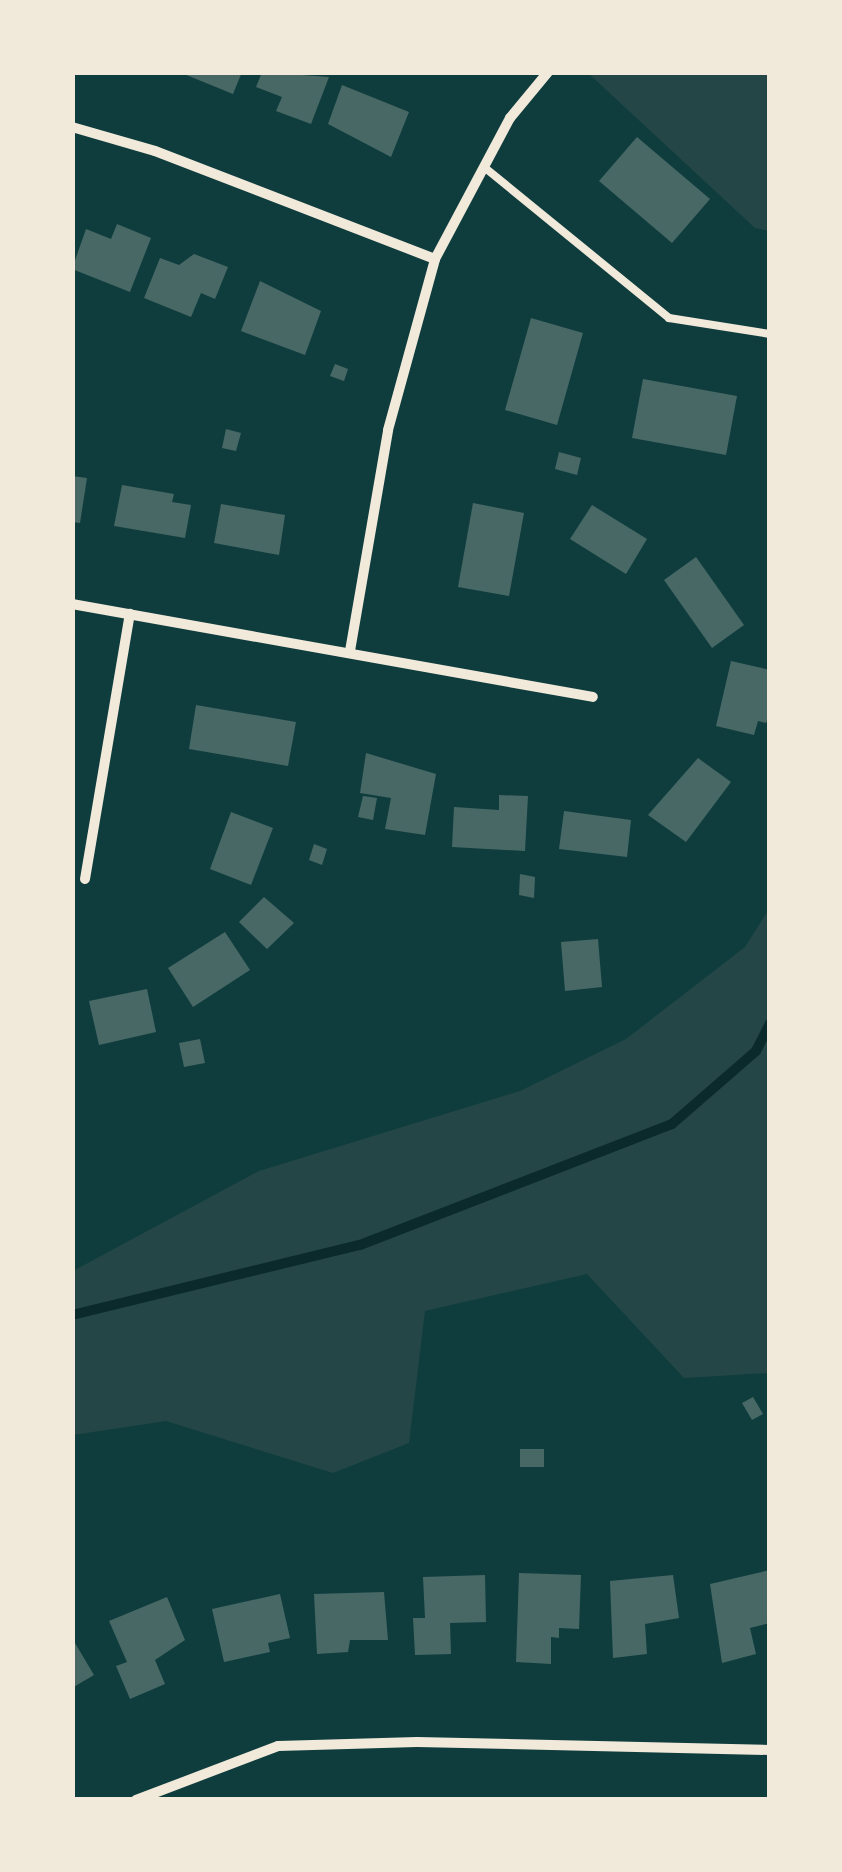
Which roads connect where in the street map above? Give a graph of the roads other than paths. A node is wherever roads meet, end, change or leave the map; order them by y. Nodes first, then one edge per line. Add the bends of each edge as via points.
1 (548, 72) edge
2 (72, 127) edge
3 (484, 167) junction
4 (434, 260) junction
5 (770, 334) edge
6 (72, 604) edge
7 (130, 614) junction
8 (350, 651) junction
9 (592, 696) dead end
10 (85, 879) dead end
11 (770, 1750) edge
12 (149, 1795) edge
13 (136, 1800) edge

1 - 3 street via 510,118
2 - 4 street via 155,151
3 - 4 street
3 - 5 lane via 669,318
4 - 8 street via 388,430
6 - 7 street
7 - 8 street
7 - 10 street
8 - 9 street
11 - 12 street via 417,1742 278,1746
12 - 13 street

